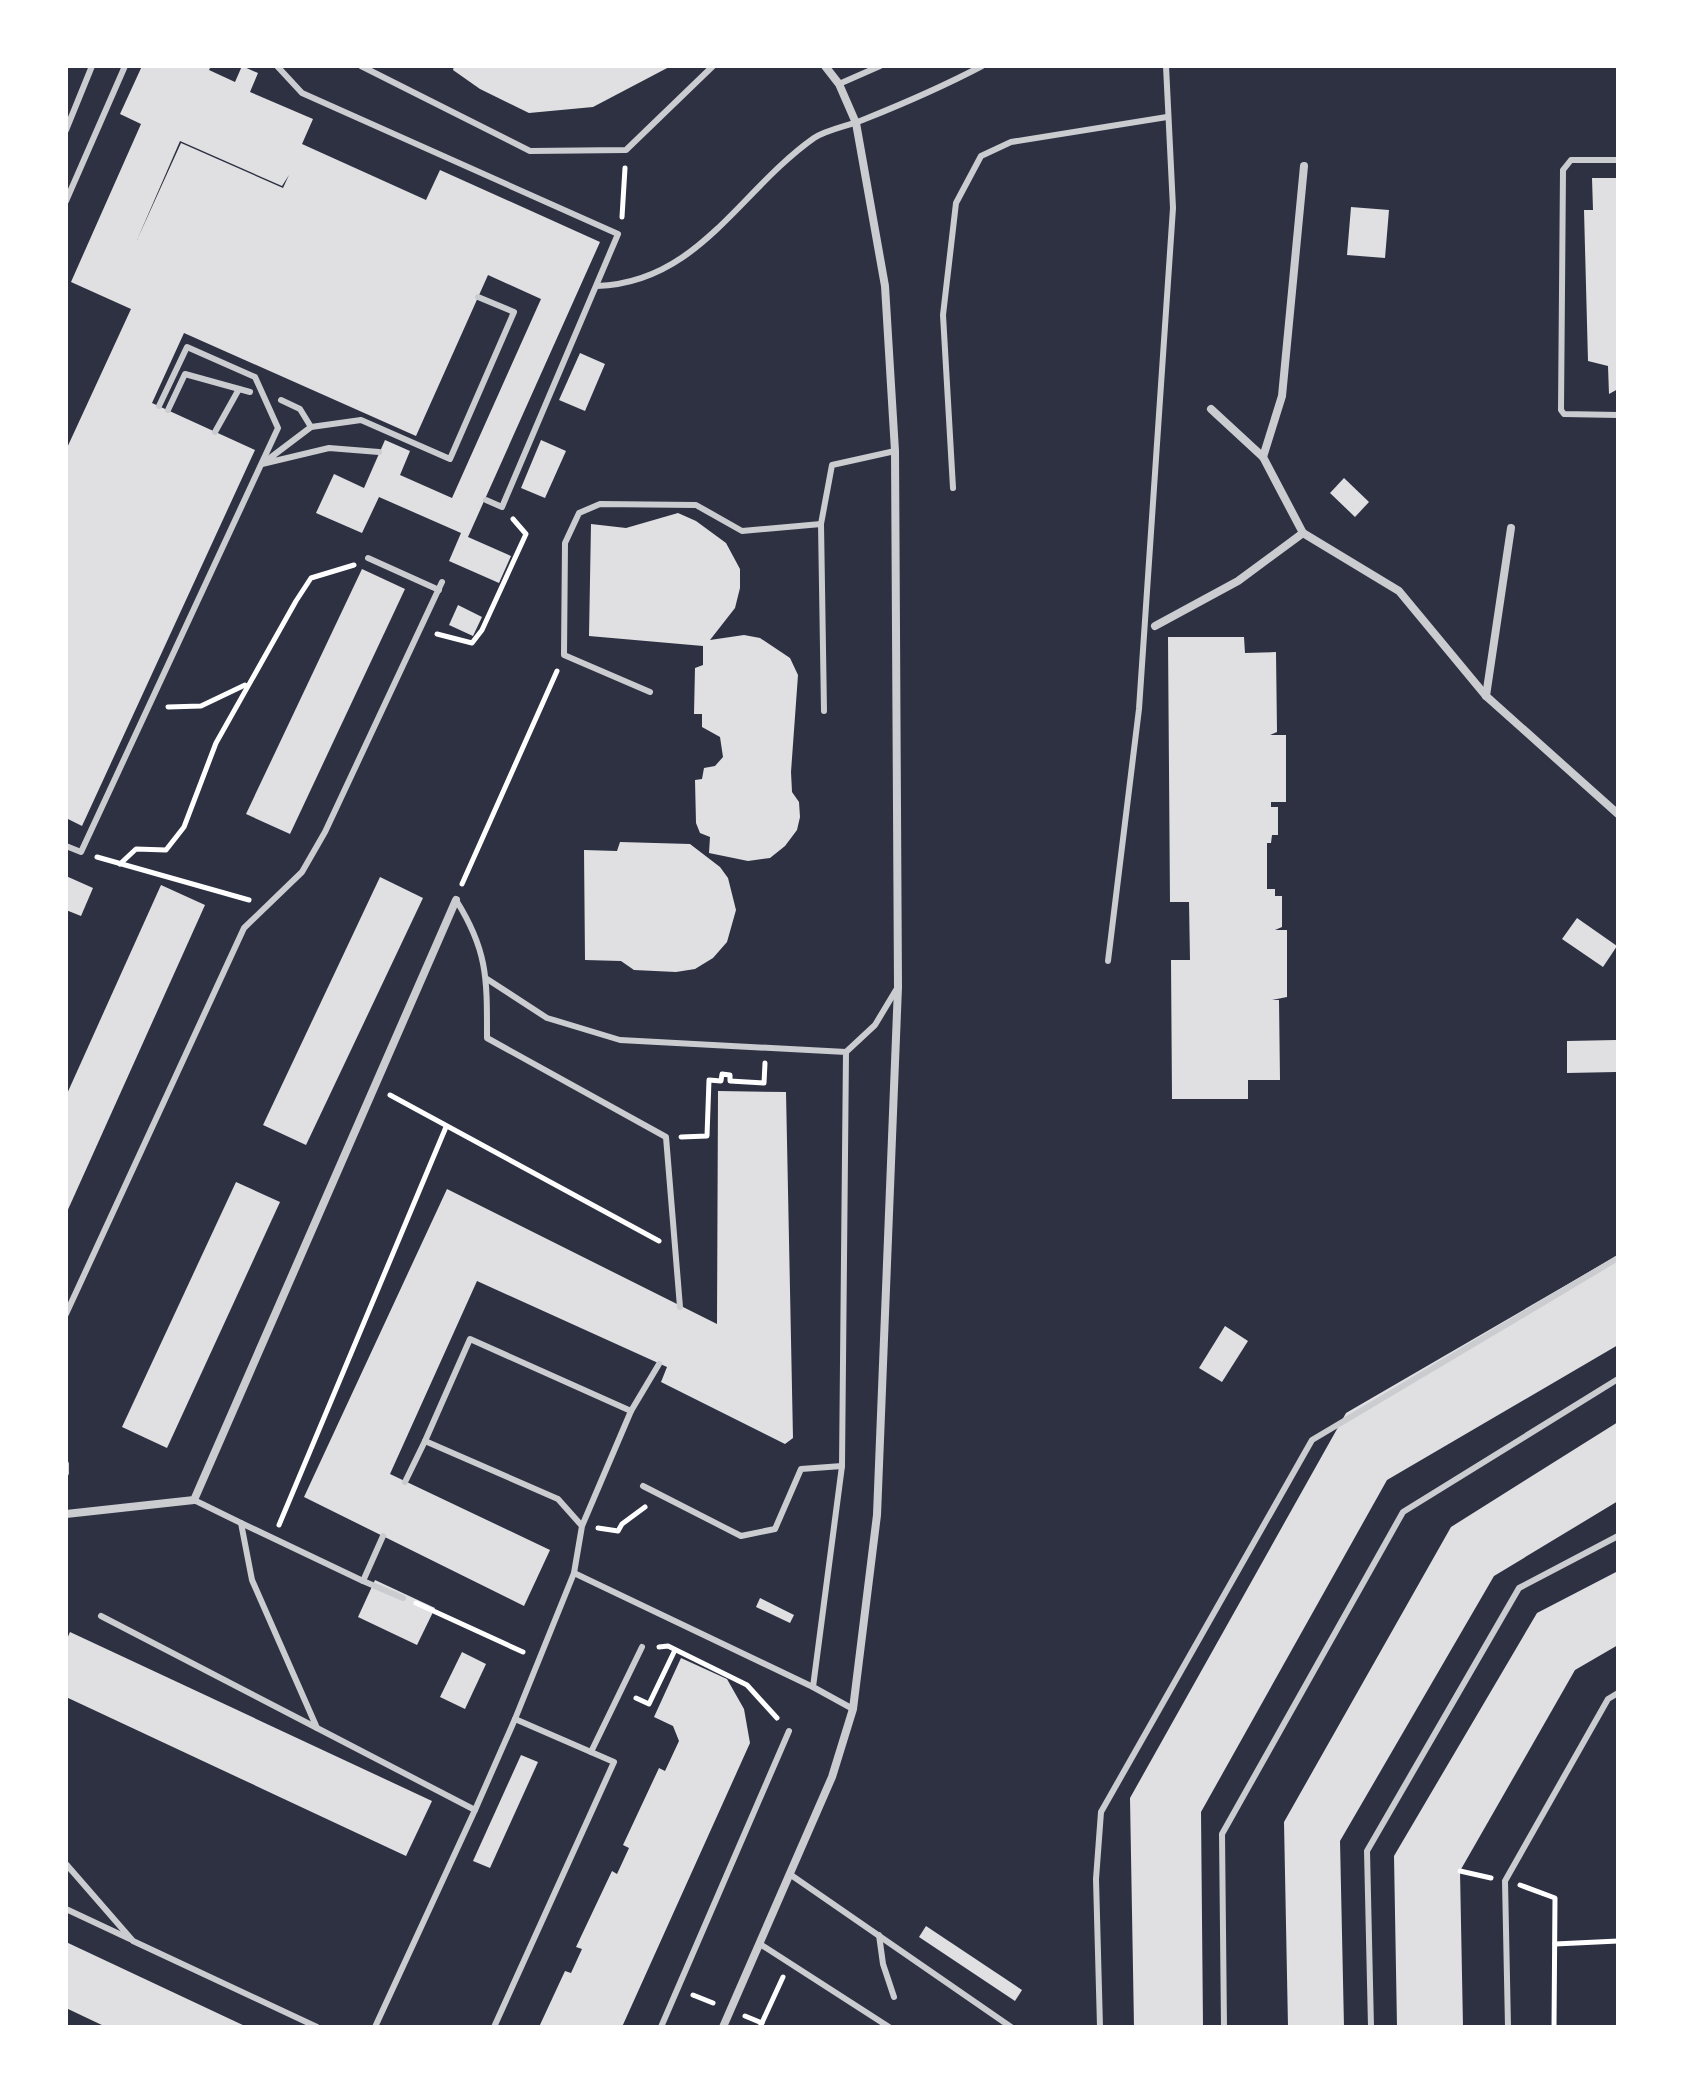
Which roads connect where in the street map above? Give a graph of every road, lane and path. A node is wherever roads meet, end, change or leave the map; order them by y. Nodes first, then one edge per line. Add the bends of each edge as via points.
1 (92, 66) edge
2 (125, 66) edge
3 (277, 66) edge
4 (361, 66) edge
5 (713, 66) edge
6 (825, 66) edge
7 (880, 66) edge
8 (982, 66) edge
9 (1166, 66) edge
10 (839, 84) junction
11 (1167, 117) junction
12 (856, 123) junction
13 (66, 130) edge
14 (626, 150) junction
15 (1618, 160) edge
16 (1304, 166) dead end
17 (66, 201) edge
18 (623, 216) dead end
19 (597, 286) junction
20 (478, 297) dead end
21 (239, 389) junction
22 (250, 392) dead end
23 (281, 400) dead end
24 (159, 406) dead end
25 (1211, 409) dead end
26 (168, 410) dead end
27 (1618, 415) edge
28 (311, 427) junction
29 (215, 432) dead end
30 (895, 451) junction
31 (379, 452) dead end
32 (1263, 457) junction
33 (262, 464) junction
34 (953, 488) dead end
35 (486, 500) dead end
36 (502, 507) junction
37 (821, 524) junction
38 (1511, 528) dead end
39 (1303, 533) junction
40 (368, 558) dead end
41 (384, 566) junction
42 (442, 582) dead end
43 (439, 590) junction
44 (1155, 626) dead end
45 (421, 628) junction
46 (564, 655) junction
47 (247, 684) junction
48 (650, 692) dead end
49 (1486, 696) junction
50 (151, 705) junction
51 (824, 711) dead end
52 (1618, 814) edge
53 (66, 846) edge
54 (81, 852) junction
55 (120, 864) junction
56 (456, 900) junction
57 (265, 905) junction
58 (1108, 961) dead end
59 (487, 979) junction
60 (898, 987) junction
61 (846, 1052) junction
62 (764, 1083) dead end
63 (374, 1086) junction
64 (446, 1127) junction
65 (666, 1137) junction
66 (674, 1249) junction
67 (1618, 1258) edge
68 (680, 1307) dead end
69 (66, 1314) edge
70 (659, 1364) dead end
71 (1618, 1379) edge
72 (631, 1411) junction
73 (425, 1441) junction
74 (66, 1464) edge
75 (842, 1466) junction
76 (66, 1473) edge
77 (405, 1482) dead end
78 (643, 1486) dead end
79 (662, 1495) junction
80 (194, 1500) junction
81 (66, 1514) edge
82 (241, 1523) junction
83 (582, 1526) junction
84 (612, 1529) dead end
85 (383, 1536) dead end
86 (1618, 1536) edge
87 (273, 1540) junction
88 (574, 1573) junction
89 (363, 1581) junction
90 (403, 1598) joint
91 (101, 1616) dead end
92 (642, 1647) joint
93 (675, 1650) junction
94 (539, 1659) junction
95 (813, 1687) junction
96 (621, 1692) junction
97 (1618, 1693) edge
98 (853, 1709) junction
99 (515, 1719) junction
100 (317, 1728) junction
101 (789, 1731) joint
102 (591, 1752) junction
103 (475, 1810) junction
104 (66, 1864) edge
105 (1460, 1871) dead end
106 (791, 1875) junction
107 (1505, 1881) junction
108 (66, 1909) edge
109 (879, 1934) junction
110 (133, 1941) junction
111 (1618, 1941) edge
112 (760, 1944) junction
113 (1555, 1944) junction
114 (790, 1963) junction
115 (693, 1995) dead end
116 (894, 1997) dead end
117 (705, 2000) dead end
118 (317, 2027) edge
119 (375, 2027) edge
120 (494, 2027) edge
121 (661, 2027) edge
122 (723, 2027) edge
123 (760, 2027) edge
124 (889, 2027) edge
125 (1011, 2027) edge
126 (1100, 2027) edge
127 (1224, 2027) edge
128 (1371, 2027) edge
129 (1508, 2027) edge
130 (1554, 2027) edge

1 - 13 lane
2 - 17 lane
3 - 19 lane via 302,93 618,234
4 - 14 lane via 530,151
5 - 14 lane
6 - 10 street
7 - 10 lane
8 - 12 lane
9 - 11 lane
10 - 12 street
11 - 34 lane via 1011,142 981,156 956,203 943,315
11 - 58 lane via 1173,208 1139,709
12 - 19 lane via 816,136 699,248 627,285
12 - 30 street via 885,286
14 - 18 path
15 - 27 lane via 1571,160 1563,170 1561,410
16 - 32 street via 1282,396
19 - 36 lane
20 - 28 lane via 514,312 450,459 361,420
21 - 22 lane
21 - 26 lane via 185,374
21 - 29 lane
23 - 28 lane via 300,409
24 - 33 lane via 187,347 255,377 278,428
25 - 32 street
28 - 33 lane
30 - 37 lane via 832,465
30 - 60 street
31 - 33 lane via 329,448
32 - 39 street
33 - 50 lane
35 - 36 lane
36 - 45 path via 526,534 482,630 472,643
37 - 46 lane via 742,531 696,505 600,504 579,513 565,543
37 - 51 lane
38 - 49 street
39 - 44 street via 1238,581
39 - 49 street via 1399,591
40 - 41 lane
41 - 43 lane
41 - 47 path via 358,563 311,578
42 - 43 lane
43 - 45 lane
45 - 57 lane via 328,827 302,872
46 - 48 lane
46 - 56 path
47 - 50 path via 201,706
47 - 55 path via 216,743 184,827 166,850 136,849
49 - 52 street
50 - 54 lane
53 - 54 lane
54 - 55 path
55 - 57 path
56 - 59 lane via 477,934
56 - 63 street
57 - 69 lane via 244,928
59 - 61 lane via 547,1018 620,1040
59 - 65 lane via 487,1038
60 - 61 lane via 875,1025
60 - 98 street via 877,1515
61 - 75 lane
62 - 65 path via 730,1081 730,1075 722,1074 721,1081 709,1080 707,1136
63 - 64 path
63 - 80 street
64 - 66 path
64 - 87 path
65 - 66 lane
66 - 68 lane
67 - 126 lane via 1312,1440 1101,1812 1096,1879
70 - 72 lane
71 - 127 lane via 1403,1512 1222,1834
72 - 73 lane via 470,1339
72 - 83 lane
73 - 77 lane
73 - 83 lane via 558,1499
74 - 76 lane
75 - 79 lane via 801,1469 775,1529 741,1536
75 - 95 lane
78 - 79 lane
79 - 84 path via 618,1531
80 - 81 street
80 - 82 lane
82 - 87 lane
82 - 100 lane via 252,1580
83 - 88 lane
85 - 89 lane
86 - 128 lane via 1519,1588 1367,1851
87 - 89 lane
88 - 94 lane
88 - 95 lane
89 - 90 lane
90 - 94 path
91 - 100 lane
92 - 93 path
92 - 96 lane
93 - 96 path via 649,1704
93 - 101 path via 747,1685
94 - 99 lane
95 - 98 lane
96 - 102 lane
97 - 107 lane via 1608,1699
98 - 106 street via 832,1777
99 - 102 lane
99 - 103 lane
100 - 103 lane
101 - 121 lane
102 - 120 lane via 614,1762
103 - 119 lane
104 - 110 lane
105 - 107 path
106 - 109 lane
106 - 112 street
107 - 113 path via 1555,1898
107 - 129 lane
108 - 110 lane
109 - 116 lane
109 - 125 lane
110 - 118 lane
111 - 113 path
112 - 114 lane
112 - 122 street
113 - 130 path
114 - 123 path
114 - 124 lane
115 - 117 path

